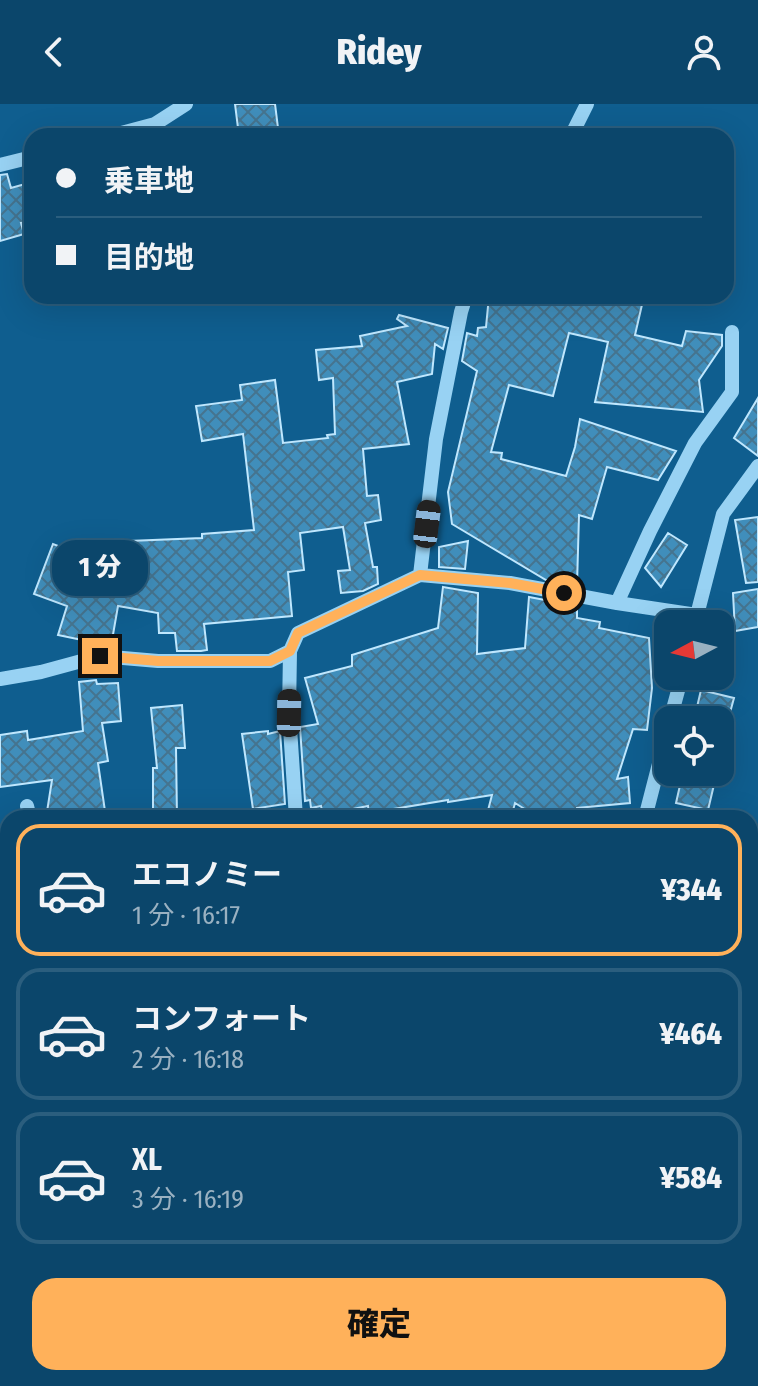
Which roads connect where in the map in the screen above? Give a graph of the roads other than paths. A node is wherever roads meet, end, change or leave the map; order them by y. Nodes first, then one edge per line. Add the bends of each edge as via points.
1 (186, 104) edge
2 (587, 104) edge
3 (140, 128) edge
4 (575, 128) edge
5 (24, 159) edge
6 (0, 165) edge
7 (464, 304) edge
8 (732, 332) dead end
9 (758, 466) edge
10 (420, 575) junction
11 (617, 603) junction
12 (654, 610) edge
13 (698, 610) edge
14 (290, 651) junction
15 (0, 679) edge
16 (654, 783) edge
17 (295, 810) edge
18 (647, 810) edge

1 - 3 street
2 - 4 street
5 - 6 street
7 - 10 street via 436,439
8 - 11 street via 732,392 695,443
9 - 13 street via 723,514
10 - 11 street via 510,583
10 - 14 street via 298,633
11 - 12 street
14 - 15 street via 270,661 100,656
14 - 17 street
16 - 18 street

